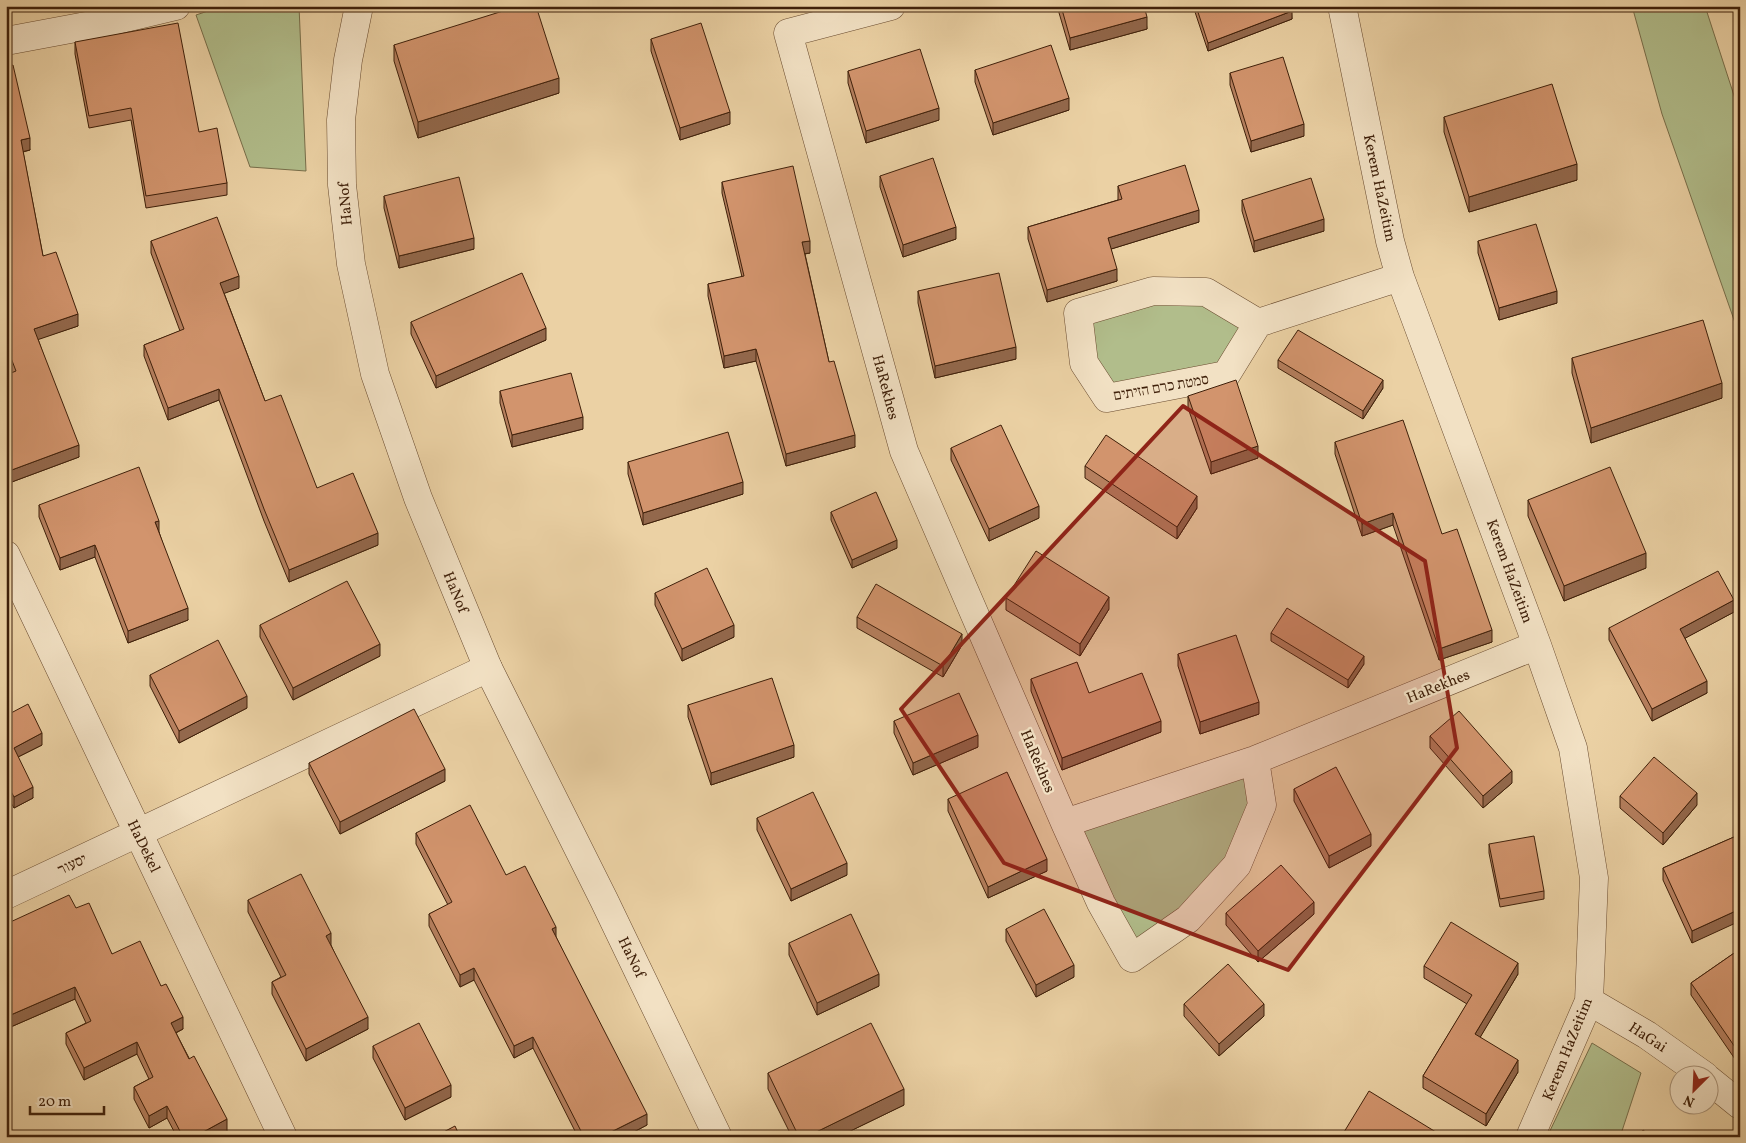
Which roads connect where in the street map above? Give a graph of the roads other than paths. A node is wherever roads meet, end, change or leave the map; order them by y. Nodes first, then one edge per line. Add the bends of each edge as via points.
1 (176, 6) edge
2 (359, 6) edge
3 (890, 6) edge
4 (1342, 6) edge
5 (6, 41) edge
6 (1400, 278) junction
7 (1258, 323) junction
8 (6, 555) edge
9 (1537, 645) junction
10 (488, 668) junction
11 (1254, 760) junction
12 (1065, 822) junction
13 (138, 834) junction
14 (6, 894) edge
15 (1589, 1001) junction
16 (1691, 1066) edge
17 (1718, 1086) edge
18 (1740, 1105) edge
19 (283, 1137) edge
20 (718, 1137) edge
21 (1530, 1137) edge

1 - 5 street
2 - 10 street, HaNof via 341,120 342,185 351,264 375,374 418,498
3 - 12 street, HaRekhes via 788,33 904,451
4 - 6 street, Kerem HaZeitim
6 - 7 street
6 - 9 street, Kerem HaZeitim
7 - 7 street, סמטת כרם הזיתים via 1206,292 1153,291 1078,313 1084,363 1107,398 1226,375
8 - 13 street, HaDekel
9 - 11 street, HaRekhes
9 - 15 street, Kerem HaZeitim via 1573,748 1594,878
10 - 13 street, יסעור
10 - 20 street, HaNof
11 - 12 street, HaRekhes
11 - 12 street, HaRekhes via 1262,805 1237,865 1188,919 1132,958 1101,903
13 - 14 street, יסעור
13 - 19 street, HaDekel
15 - 16 street, HaGai via 1648,1035
15 - 21 street, Kerem HaZeitim
17 - 18 street

